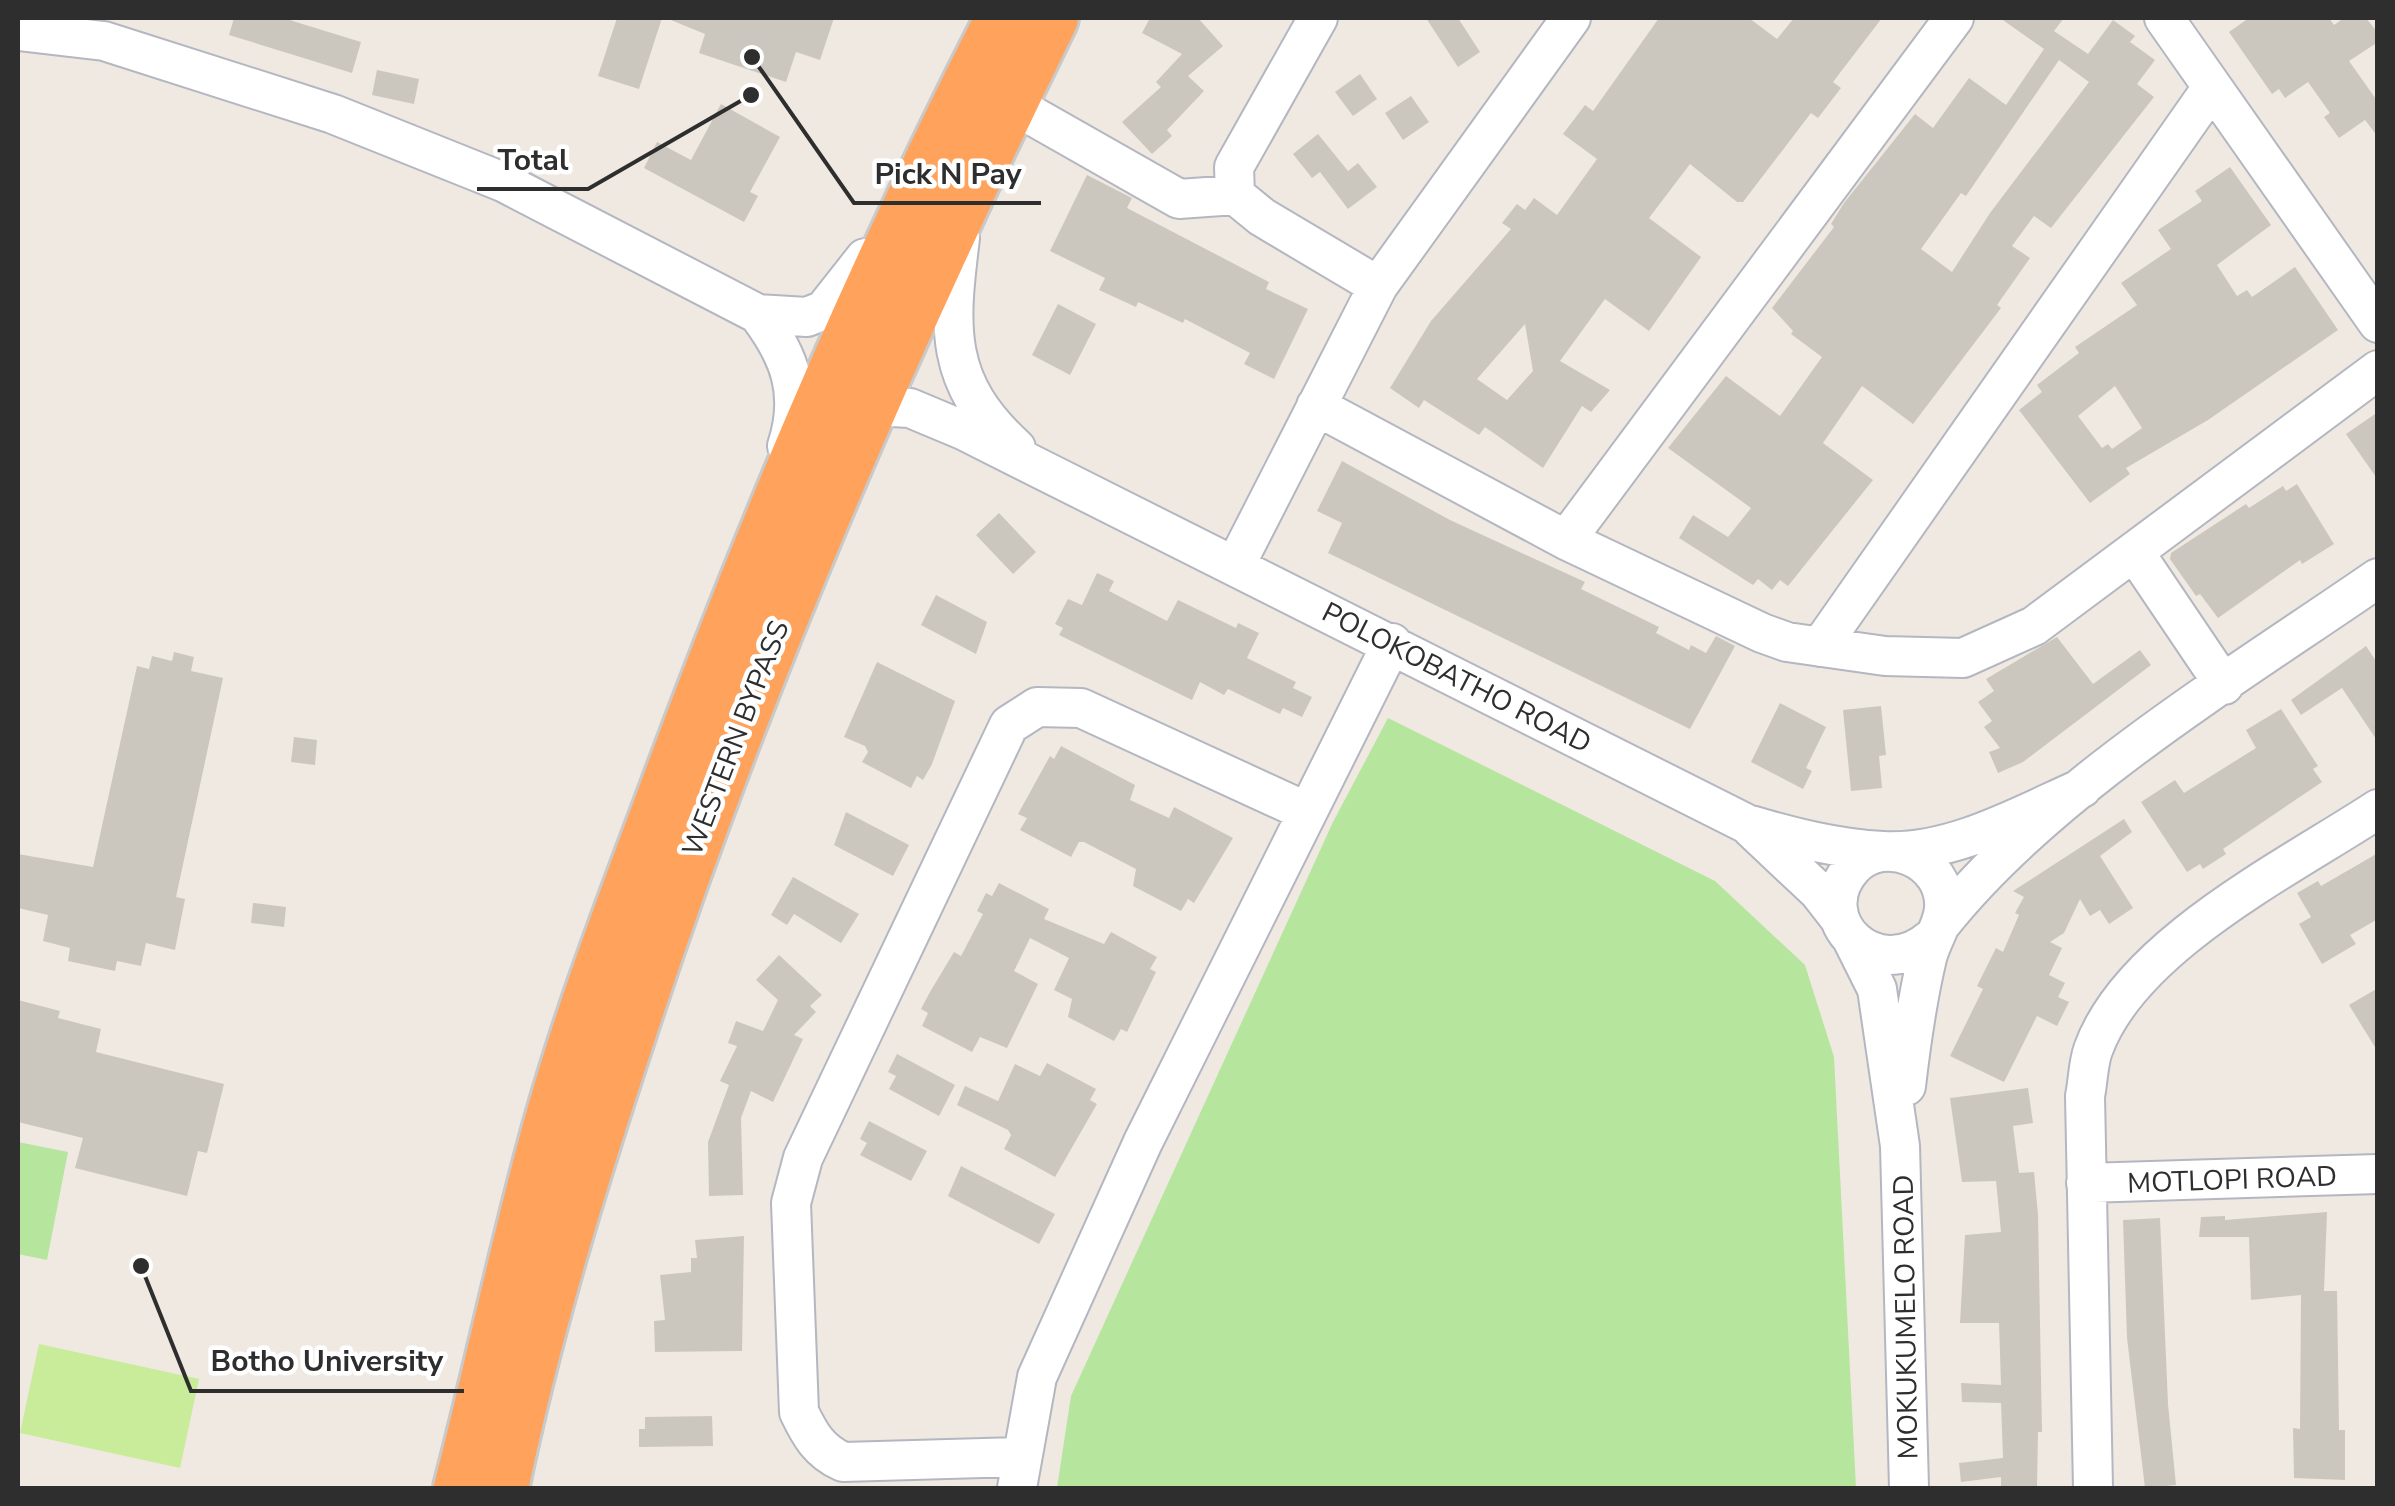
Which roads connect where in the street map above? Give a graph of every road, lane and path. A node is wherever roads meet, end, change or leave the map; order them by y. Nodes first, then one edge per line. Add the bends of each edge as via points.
1 (1002, 18) edge
2 (1052, 18) edge
3 (1318, 18) edge
4 (1571, 18) edge
5 (1954, 18) edge
6 (2164, 18) edge
7 (18, 31) edge
8 (2212, 89) junction
9 (1010, 103) junction
10 (946, 182) junction
11 (1235, 196) junction
12 (1378, 286) junction
13 (758, 314) junction
14 (2378, 324) edge
15 (2378, 370) edge
16 (871, 406) junction
17 (1316, 406) junction
18 (1041, 470) junction
19 (1566, 540) junction
20 (2134, 553) junction
21 (1235, 566) junction
22 (2378, 578) edge
23 (738, 598) junction
24 (1392, 643) junction
25 (1820, 647) junction
26 (2224, 685) junction
27 (2082, 788) junction
28 (2378, 809) edge
29 (1305, 811) junction
30 (1746, 824) junction
31 (1885, 852) junction
32 (1846, 930) junction
33 (1936, 931) junction
34 (1900, 1146) junction
35 (2378, 1174) edge
36 (2086, 1183) junction
37 (1018, 1473) edge
38 (460, 1488) edge
39 (502, 1488) edge
40 (1909, 1488) edge
41 (2093, 1488) edge

1 - 10 highway, WESTERN BYPASS
2 - 9 highway, WESTERN BYPASS
3 - 11 street via 1234,167
4 - 12 street
5 - 19 street
6 - 8 street
7 - 13 street via 104,41 333,114 503,182
8 - 14 street
8 - 25 street
9 - 10 highway, WESTERN BYPASS
9 - 11 street via 1179,199
10 - 13 street via 824,310 807,317
10 - 16 highway, WESTERN BYPASS
10 - 18 street via 956,353 986,416
10 - 23 highway, WESTERN BYPASS via 831,371
11 - 12 street
12 - 17 street
13 - 23 street via 789,361 796,407
15 - 20 street
16 - 18 street, POLOKOBATHO ROAD via 934,416
16 - 39 highway, WESTERN BYPASS via 754,680 673,901 578,1196
17 - 19 street
17 - 21 street
18 - 21 street, POLOKOBATHO ROAD
19 - 25 street via 1762,634
20 - 25 street via 2034,626 1963,658
20 - 26 street
21 - 24 street, POLOKOBATHO ROAD
22 - 26 street
23 - 38 highway, WESTERN BYPASS via 550,1126
24 - 29 street
24 - 30 street, POLOKOBATHO ROAD
26 - 27 street
27 - 31 street via 1956,840
27 - 33 street via 1978,876
28 - 36 street via 2162,951 2123,1000 2093,1050 2085,1096
29 - 37 street via 1037,1377
29 - 37 street via 1080,708 1037,707 1009,725 803,1158 791,1203 800,1412 810,1437 843,1462
30 - 31 street, POLOKOBATHO ROAD
30 - 32 street via 1820,892
31 - 32 street via 1852,868 1838,901
31 - 33 street via 1920,860 1933,872 1942,888
32 - 33 street via 1867,952 1902,956
32 - 34 street via 1877,989
33 - 34 street via 1918,997
34 - 40 street, MOKUKUMELO ROAD
35 - 36 street, MOTLOPI ROAD
36 - 41 street

